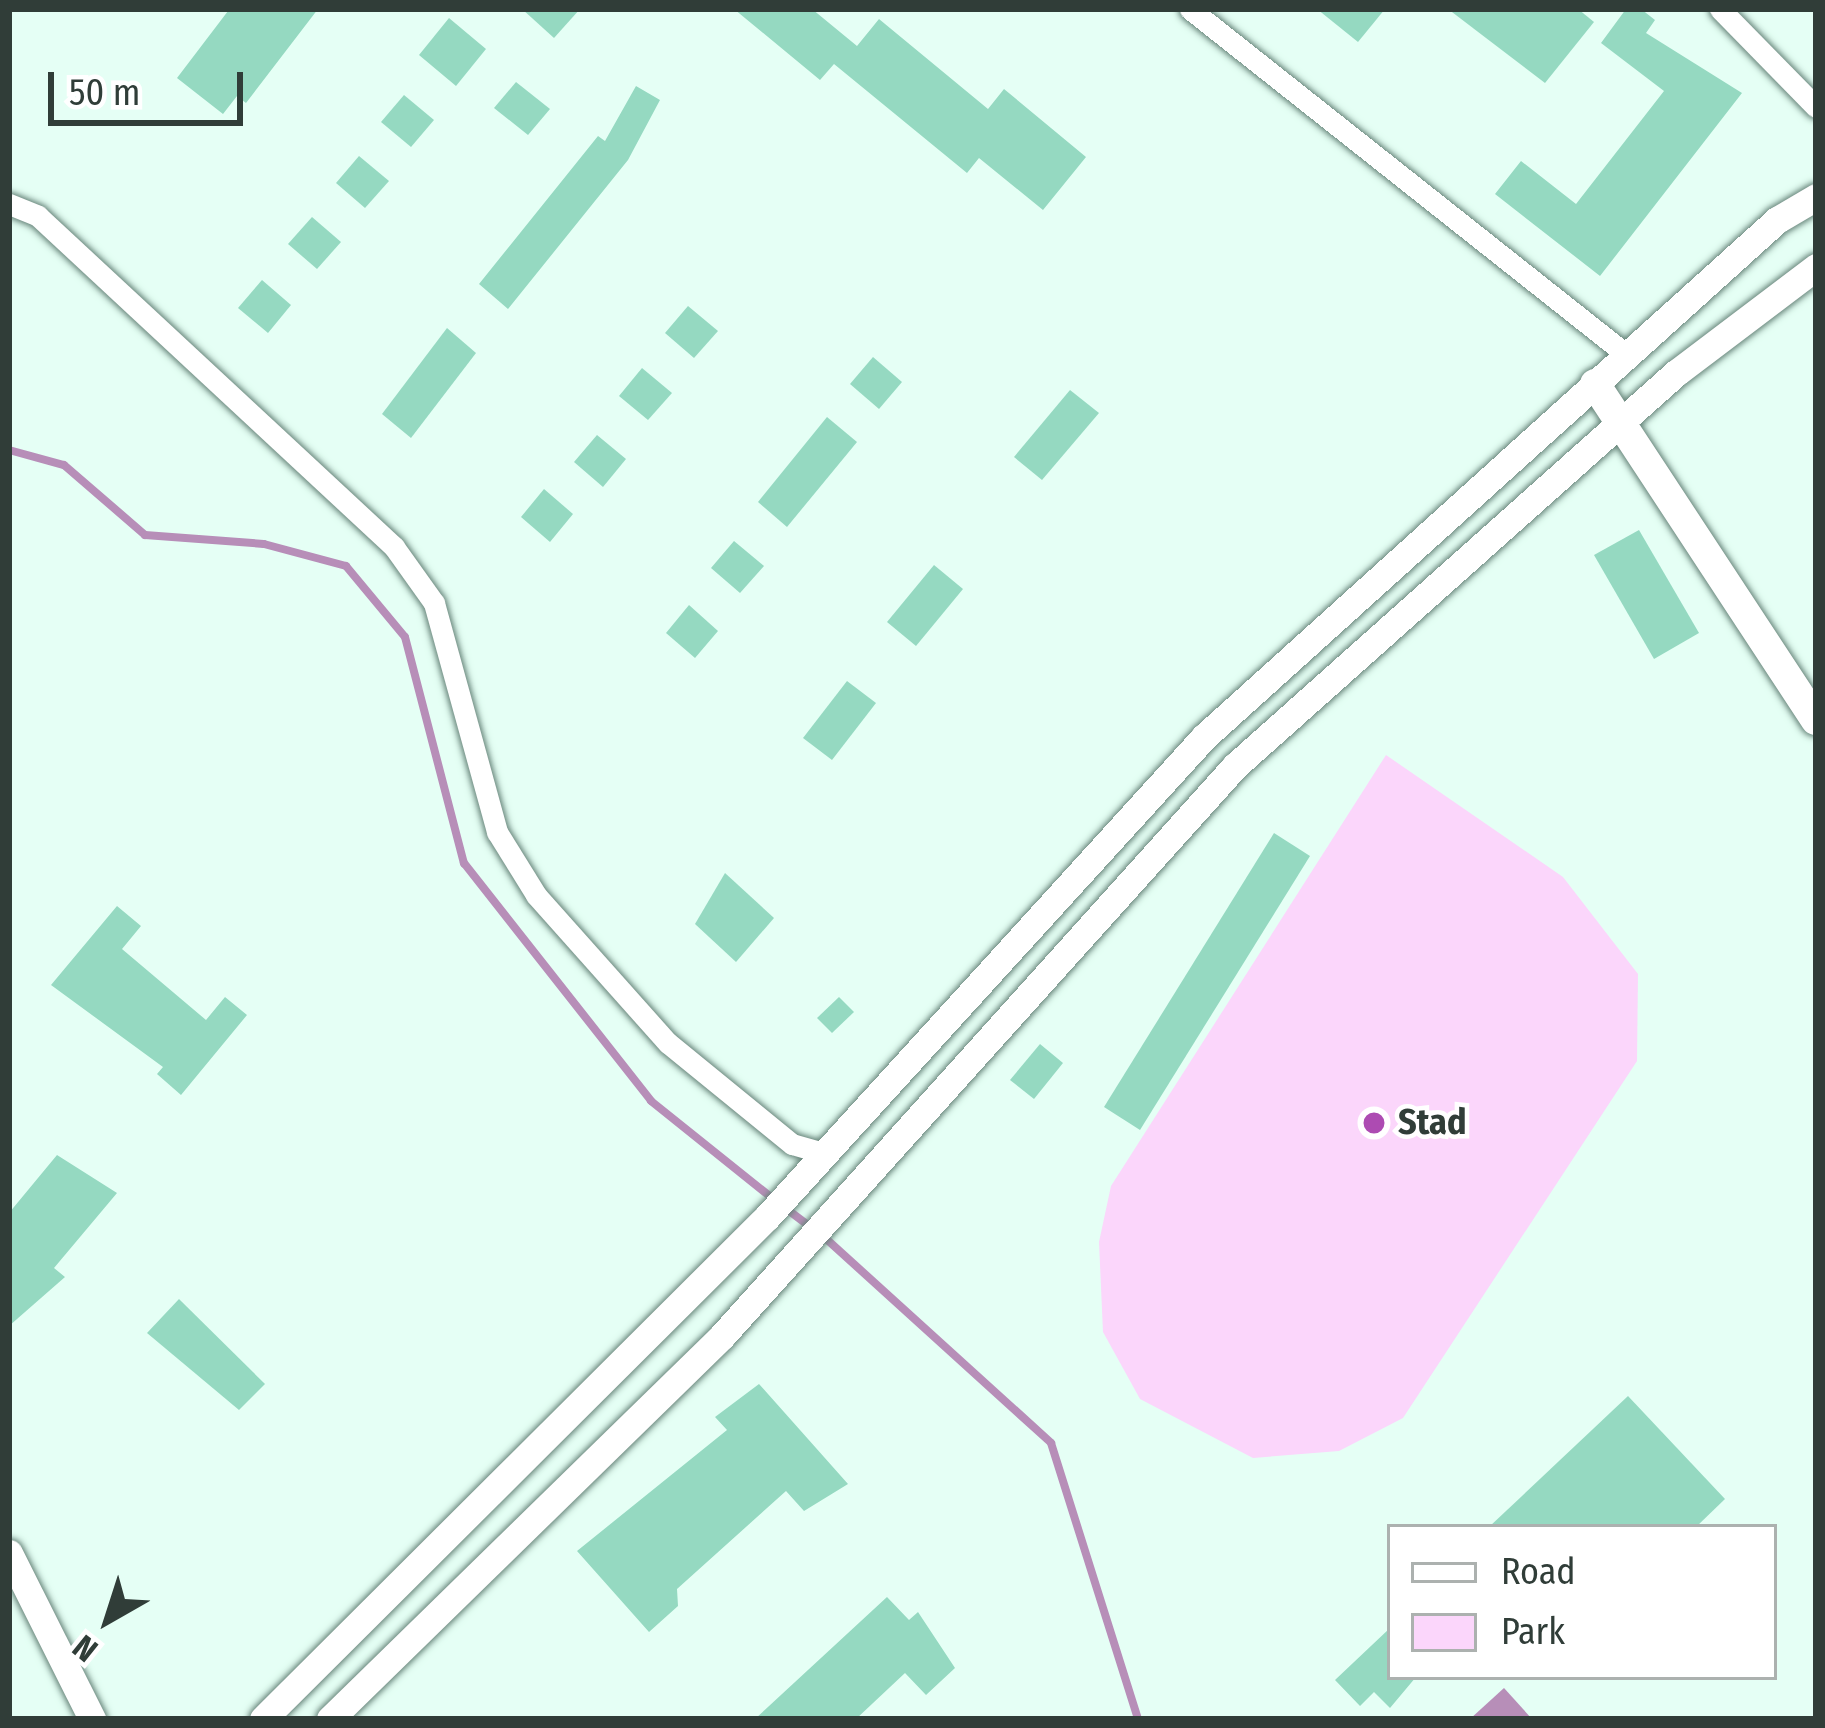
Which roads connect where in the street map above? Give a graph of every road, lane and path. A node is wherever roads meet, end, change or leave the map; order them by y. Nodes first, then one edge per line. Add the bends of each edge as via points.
1 (1190, 9) edge
2 (1720, 9) edge
3 (1816, 107) edge
4 (1816, 197) edge
5 (9, 204) edge
6 (1816, 267) edge
7 (1627, 355) junction
8 (1595, 384) junction
9 (1618, 424) junction
10 (1816, 720) edge
11 (824, 1153) junction
12 (9, 1553) edge
13 (92, 1719) edge
14 (263, 1719) edge
15 (330, 1719) edge

1 - 7 street
2 - 3 street
4 - 7 street
5 - 11 street via 38,216 394,547 434,603 496,832 536,895 668,1043 793,1144
6 - 9 street
7 - 8 street
8 - 9 main road
8 - 11 street via 1204,736
9 - 10 main road
9 - 15 street via 1235,766 722,1336
11 - 14 street
12 - 13 street

